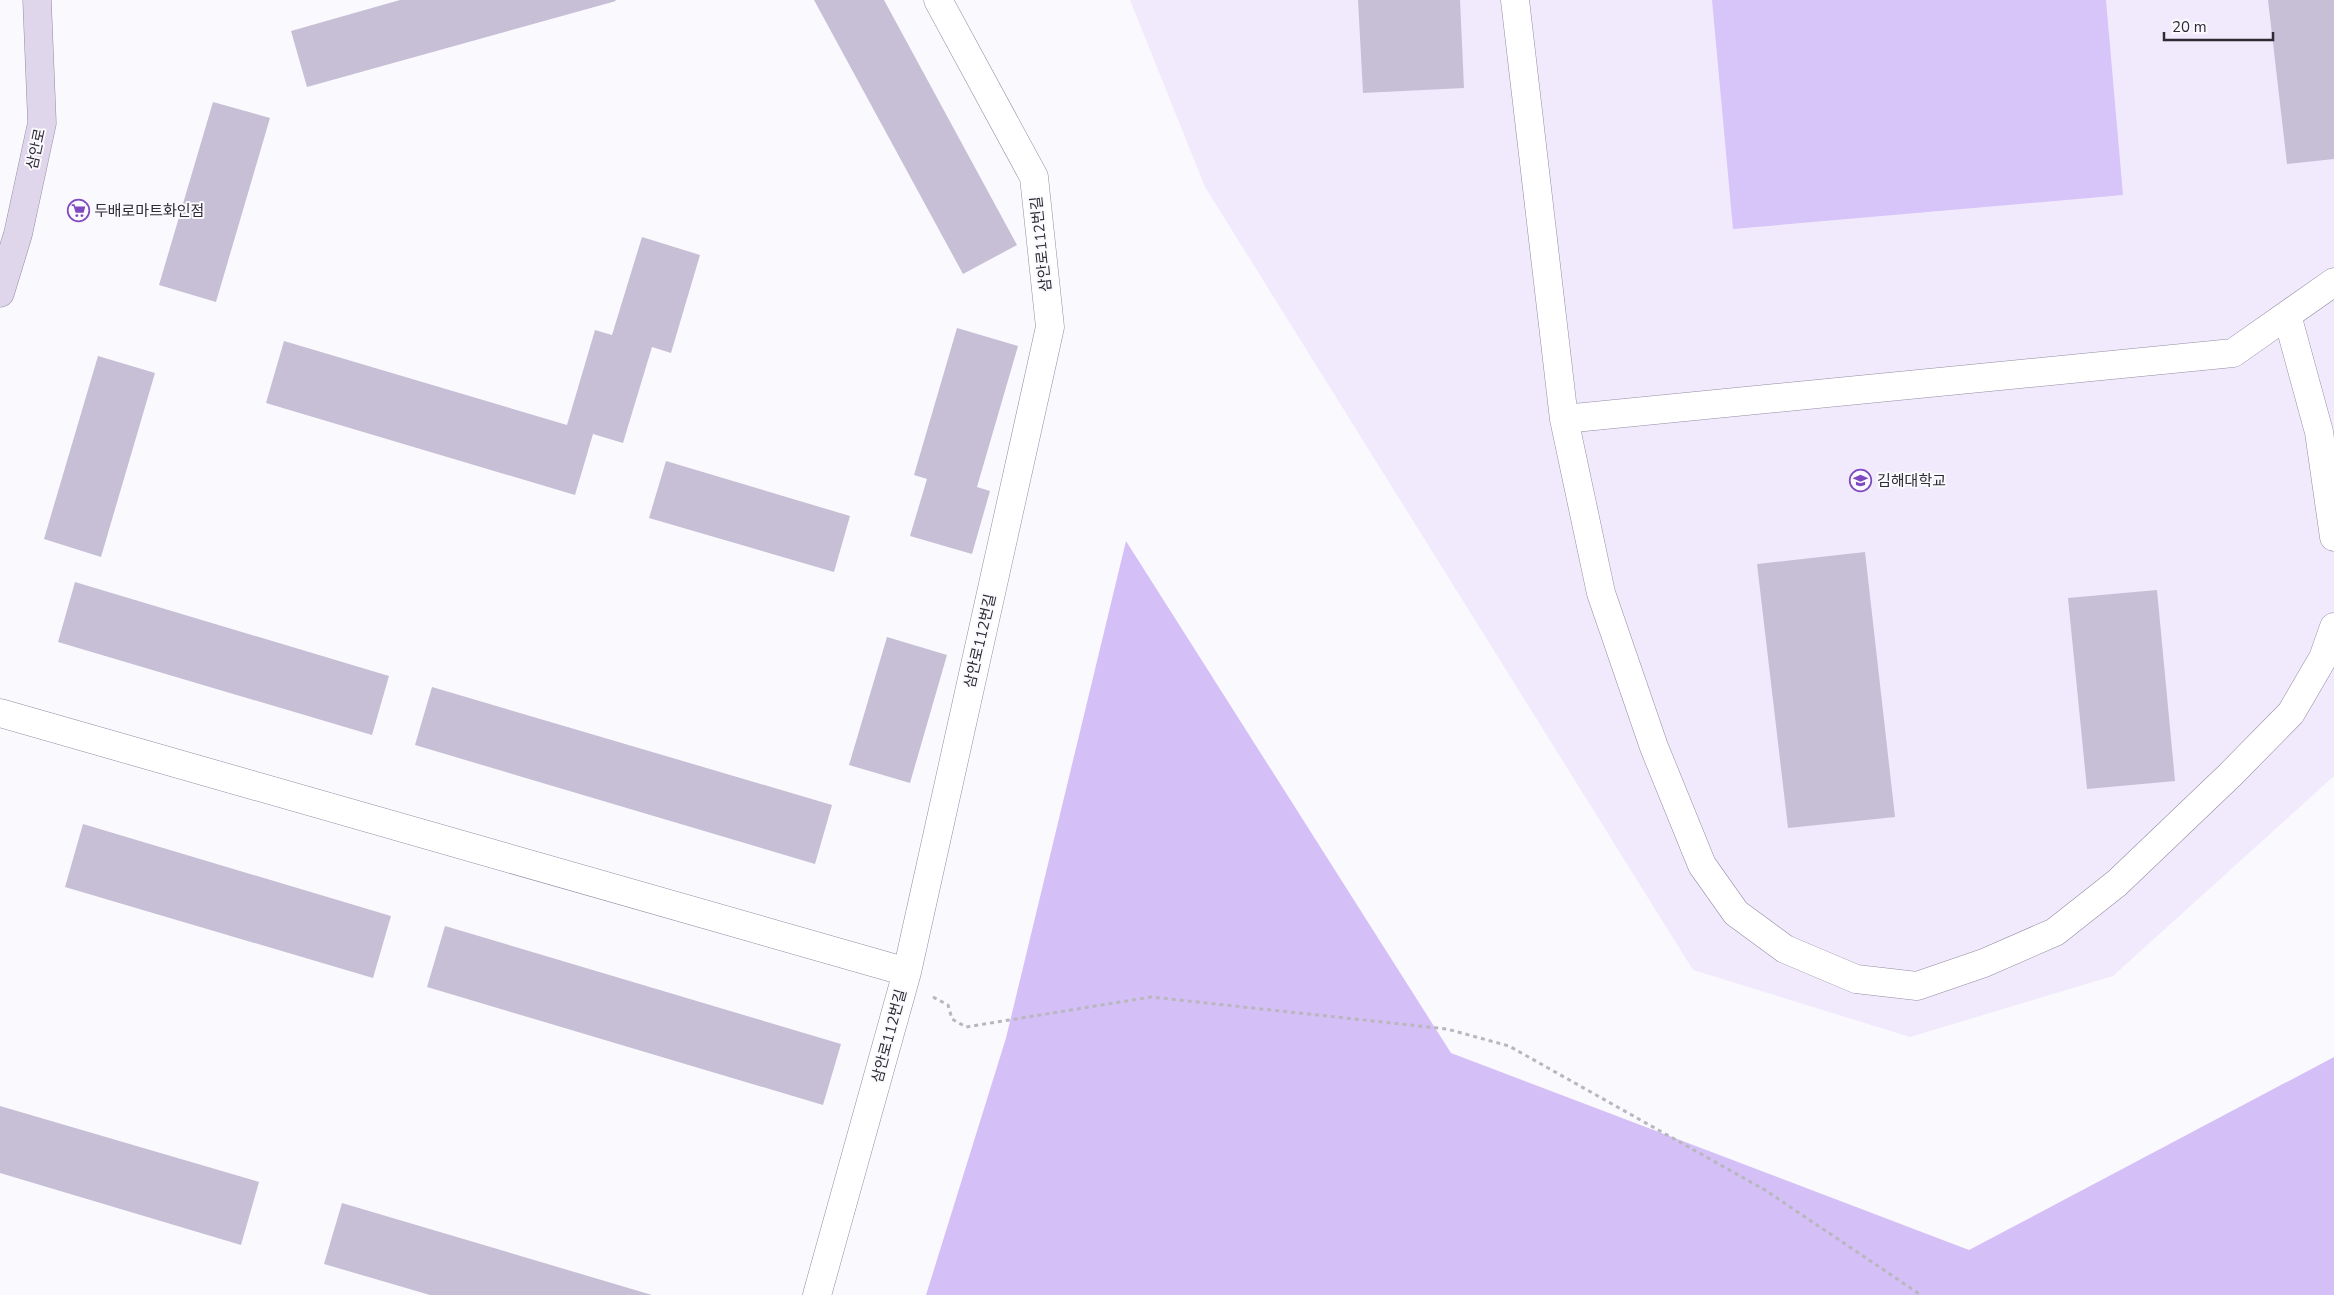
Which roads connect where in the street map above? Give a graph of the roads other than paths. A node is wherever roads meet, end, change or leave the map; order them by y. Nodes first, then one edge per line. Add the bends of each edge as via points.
1 (39, 0) edge
2 (938, 0) edge
3 (1515, 0) edge
4 (2334, 282) edge
5 (0, 293) edge
6 (2287, 315) junction
7 (1564, 419) junction
8 (2334, 536) edge
9 (2334, 627) edge
10 (0, 713) edge
11 (906, 977) junction
12 (817, 1295) edge

1 - 5 main road, 삼안로 via 42,123 18,234
2 - 11 street, 삼안로112번길 via 1034,177 1050,327
3 - 7 street
4 - 6 street
6 - 7 street via 2233,353
6 - 8 street via 2319,432
7 - 9 street via 1601,592 1654,747 1702,865 1736,913 1785,950 1856,979 1917,986 1984,963 2054,932 2117,883 2291,713 2323,658
10 - 11 street
11 - 12 street, 삼안로112번길

